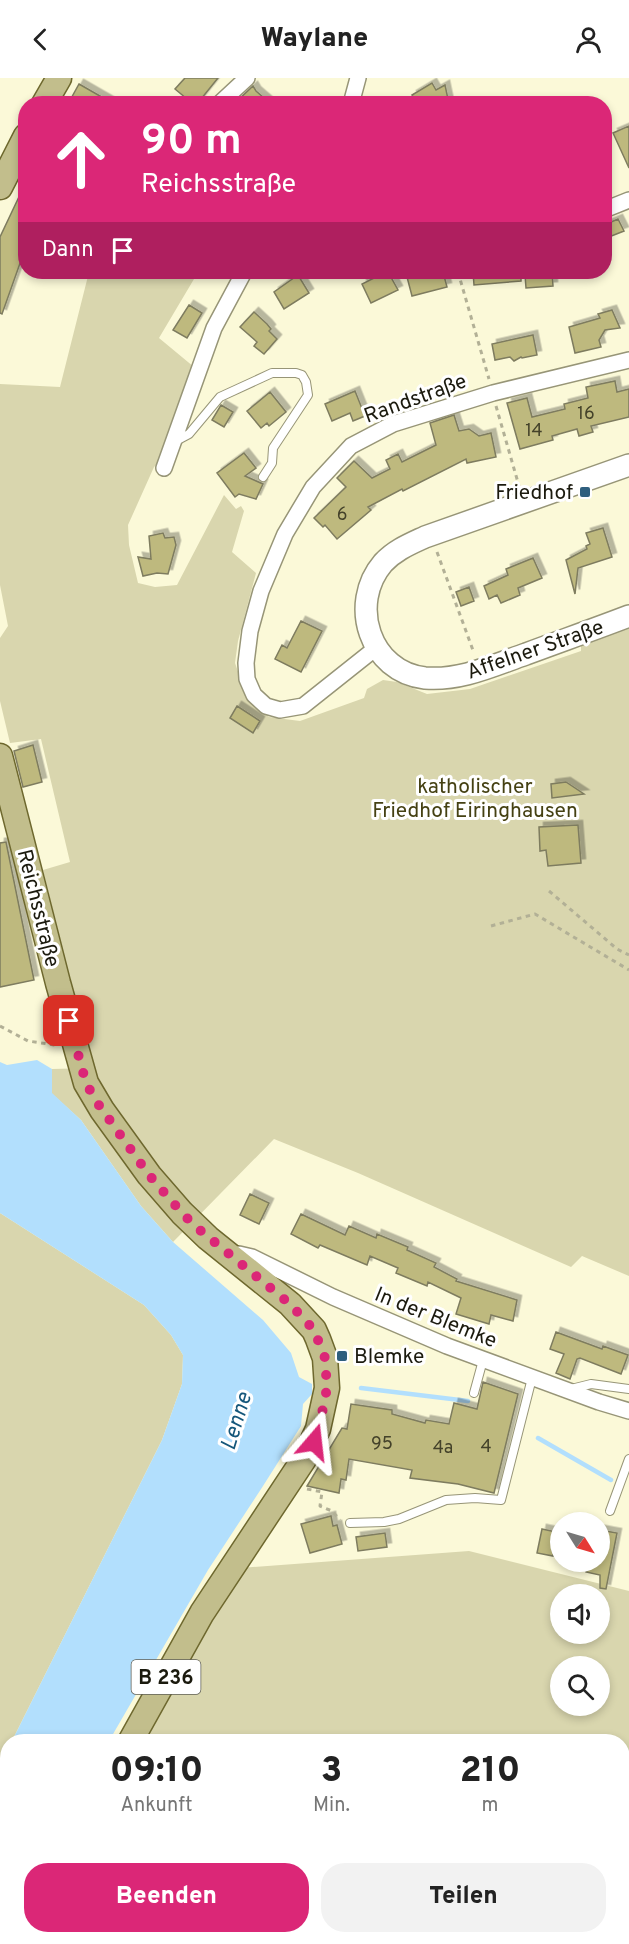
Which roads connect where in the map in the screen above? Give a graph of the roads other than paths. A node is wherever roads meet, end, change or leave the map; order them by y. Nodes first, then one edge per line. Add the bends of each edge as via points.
1 (59, 78) edge
2 (247, 78) edge
3 (358, 78) edge
4 (49, 96) edge
5 (228, 96) edge
6 (353, 96) edge
7 (18, 152) edge
8 (0, 187) edge
9 (629, 200) edge
10 (612, 207) edge
11 (240, 279) edge
12 (629, 360) edge
13 (172, 442) junction
14 (629, 465) edge
15 (164, 468) dead end
16 (263, 477) dead end
17 (629, 616) edge
18 (376, 648) junction
19 (0, 756) edge
20 (232, 1256) junction
21 (483, 1360) junction
22 (532, 1378) junction
23 (629, 1389) edge
24 (569, 1390) junction
25 (474, 1393) dead end
26 (629, 1411) edge
27 (629, 1459) edge
28 (610, 1511) dead end
29 (350, 1523) road end
30 (134, 1734) edge

1 - 4 main road
2 - 5 street
3 - 6 street
7 - 8 main road
9 - 10 street
11 - 13 street via 214,328
12 - 18 street, Randstraße via 493,393 393,424 351,446 313,487 285,534 261,591 250,631 247,679 254,695 266,706 280,710 303,706
13 - 15 street
13 - 16 lane via 189,434 220,397 272,373 302,375 308,395 273,448 272,463
14 - 18 main road, Affelner Straße via 425,537 393,553 376,573 367,595 366,619
17 - 18 main road, Affelner Straße via 452,677 408,674 383,658
19 - 20 main road, Reichsstraße / B 236 via 86,1083 149,1175 182,1213
20 - 21 street, In der Blemke via 252,1257 385,1321
20 - 30 main road, B 236 via 290,1304 314,1330 325,1358 325,1403 314,1442 202,1613
21 - 22 street, In der Blemke
21 - 25 lane
22 - 24 street, In der Blemke
22 - 29 lane via 501,1500 446,1500 399,1519
23 - 24 lane via 591,1384
24 - 26 street, In der Blemke
27 - 28 lane

